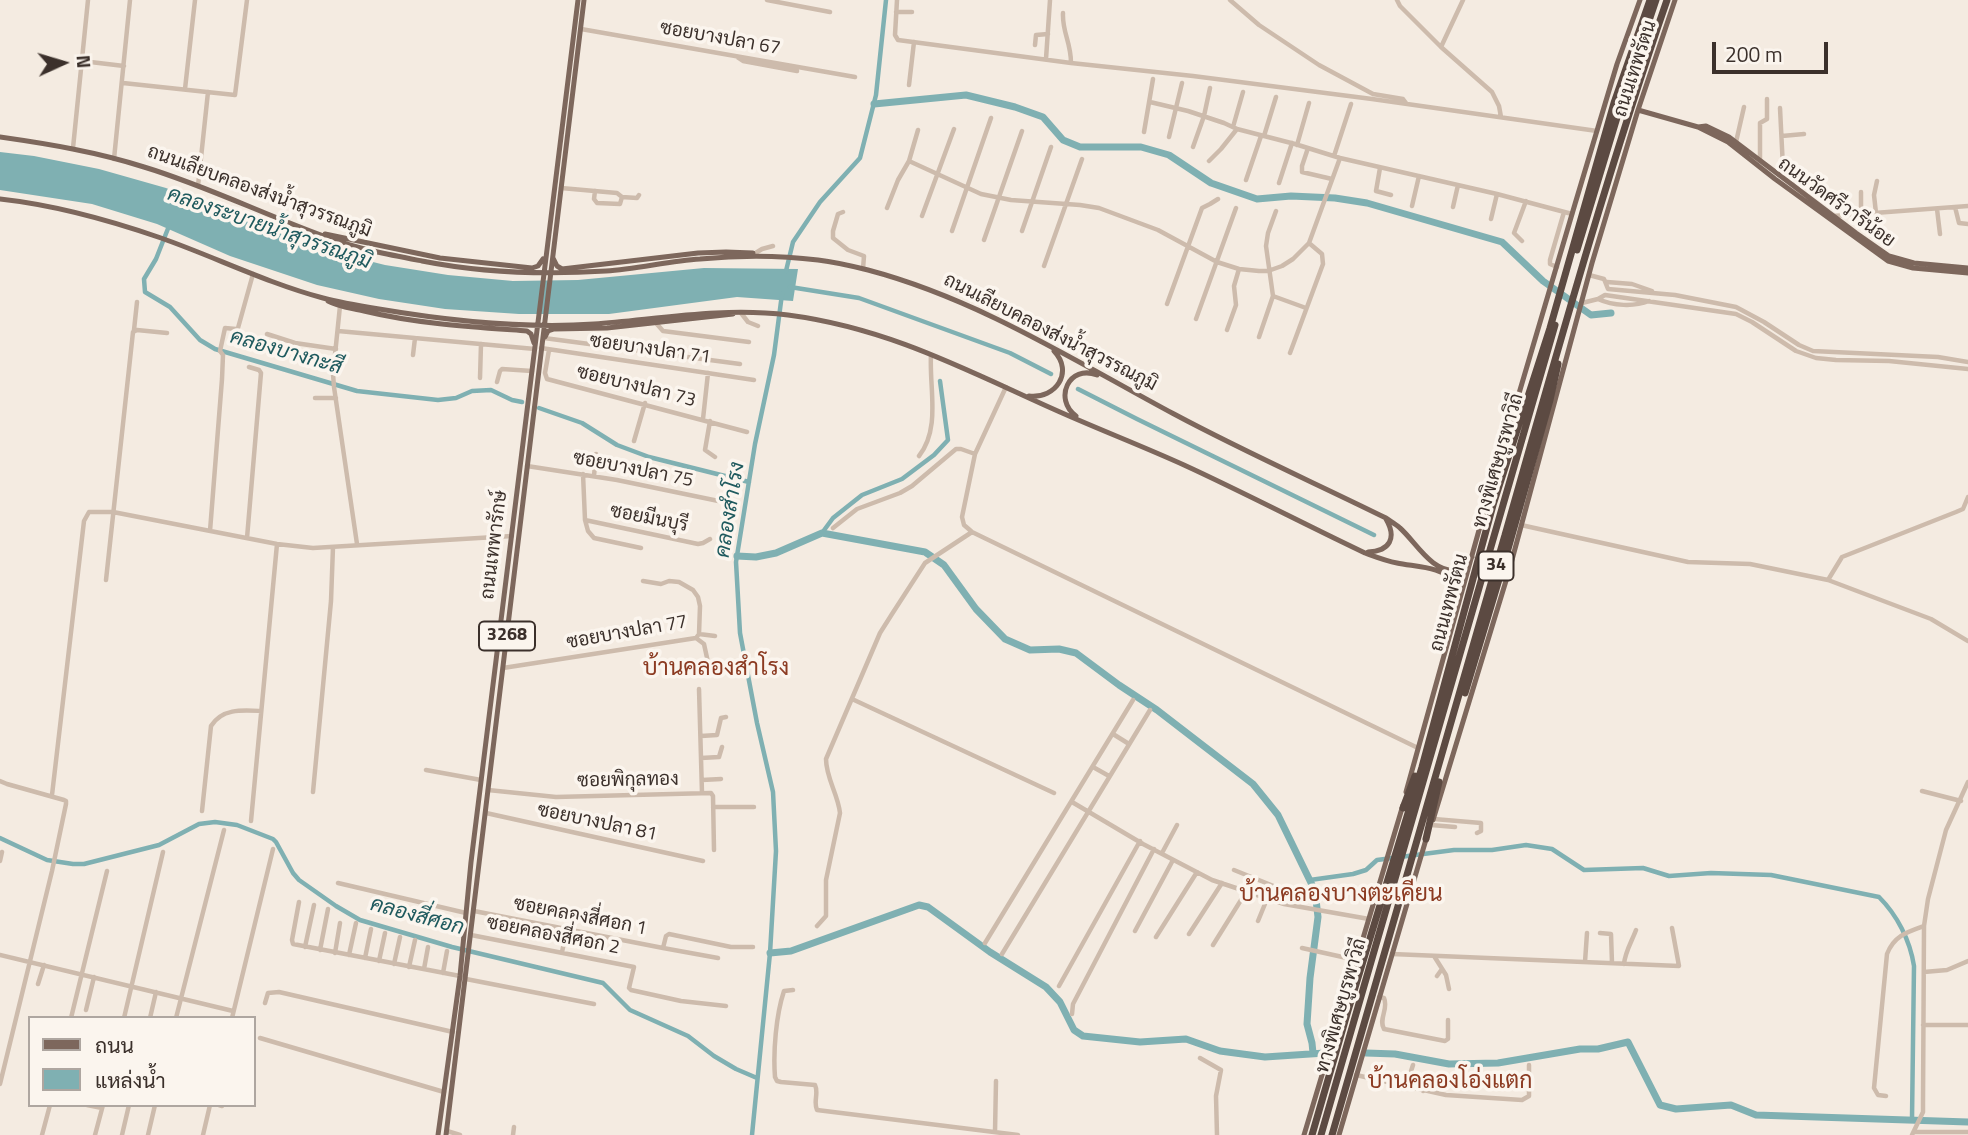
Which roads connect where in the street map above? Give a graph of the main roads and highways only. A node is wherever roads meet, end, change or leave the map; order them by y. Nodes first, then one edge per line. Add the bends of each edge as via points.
1 (578, 0) edge
2 (584, 0) edge
3 (1640, 0) edge
4 (1650, 0) edge
5 (1656, 0) edge
6 (1665, 0) edge
7 (1675, 0) edge
8 (1638, 110) junction
9 (1698, 127) junction
10 (0, 137) edge
11 (0, 199) edge
12 (315, 232) junction
13 (549, 255) junction
14 (759, 255) junction
15 (1968, 270) edge
16 (322, 298) junction
17 (746, 312) junction
18 (1558, 328) junction
19 (1046, 344) junction
20 (540, 348) junction
21 (1122, 386) junction
22 (1558, 390) junction
23 (1021, 395) junction
24 (1544, 400) junction
25 (1084, 422) junction
26 (1385, 518) junction
27 (1365, 552) junction
28 (1472, 556) junction
29 (1463, 600) junction
30 (1485, 605) junction
31 (491, 700) junction
32 (499, 700) junction
33 (1403, 808) junction
34 (1426, 839) junction
35 (467, 941) junction
36 (463, 977) junction
37 (446, 1133) edge
38 (439, 1135) edge
39 (1304, 1135) edge
40 (1312, 1135) edge
41 (1321, 1135) edge
42 (1330, 1135) edge
43 (1339, 1135) edge

1 - 13 main road, ถนนเทพารักษ์ / 3268
2 - 13 main road, ถนนเทพารักษ์ / 3268
3 - 28 main road, ถนนเทพรัตน / 34
4 - 29 highway, ถนนเทพรัตน / 34 via 1614,103
5 - 18 highway, ทางพิเศษบูรพาวิถี via 1598,177
6 - 18 highway, ทางพิเศษบูรพาวิถี
6 - 24 highway, ถนนเทพรัตน / 34
7 - 8 main road, ถนนเทพรัตน / 34
8 - 9 main road, ถนนวัดศรีวารีน้อย
8 - 22 main road, ถนนเทพรัตน / 34
9 - 15 main road, ถนนวัดศรีวารีน้อย via 1706,126 1737,142 1896,259
9 - 15 main road, ถนนวัดศรีวารีน้อย via 1728,142 1888,261 1913,268
10 - 12 main road, ถนนเลียบคลองส่งน้ำสุวรรณภูมิ via 73,148 145,167
11 - 16 main road via 91,216
12 - 13 main road via 431,257 508,265 536,267
12 - 14 main road, ถนนเลียบคลองส่งน้ำสุวรรณภูมิ via 387,254 479,271 528,274 611,271
13 - 14 main road via 562,269 698,253
13 - 20 main road, ถนนเทพารักษ์ / 3268
14 - 19 main road, ถนนเลียบคลองส่งน้ำสุวรรณภูมิ via 821,260 896,278 957,300
16 - 17 main road via 471,322 535,326
16 - 20 main road via 382,316 527,331
17 - 20 main road via 554,329 548,331
17 - 23 main road via 810,319 876,334
18 - 33 highway via 1531,380
18 - 34 highway via 1559,361 1550,400
18 - 41 highway, ทางพิเศษบูรพาวิถี
18 - 42 highway, ทางพิเศษบูรพาวิถี
19 - 21 main road, ถนนเลียบคลองส่งน้ำสุวรรณภูมิ
19 - 23 main road via 1060,359 1060,382 1043,396
20 - 31 main road, ถนนเทพารักษ์ / 3268 via 532,371
20 - 32 main road, ถนนเทพารักษ์ / 3268
21 - 25 main road via 1091,373 1070,380 1065,403
21 - 26 main road, ถนนเลียบคลองส่งน้ำสุวรรณภูมิ
22 - 24 main road
22 - 34 main road, ถนนเทพรัตน / 34
23 - 25 main road
24 - 30 highway, ถนนเทพรัตน / 34
25 - 27 main road
26 - 27 main road via 1392,535 1388,544 1379,551
26 - 28 main road, ถนนเลียบคลองส่งน้ำสุวรรณภูมิ via 1447,570 1458,570
27 - 29 main road via 1435,570 1454,583
28 - 29 main road, ถนนเทพรัตน / 34
29 - 30 highway
29 - 33 main road, ถนนเทพรัตน / 34
29 - 40 highway, ถนนเทพรัตน / 34 via 1422,767
30 - 42 highway, ถนนเทพรัตน / 34
31 - 32 main road
31 - 35 main road, ถนนเทพารักษ์ / 3268 via 466,913
32 - 35 main road, ถนนเทพารักษ์ / 3268
33 - 39 main road, ถนนเทพรัตน / 34
34 - 43 main road, ถนนเทพรัตน / 34
35 - 36 main road, ถนนเทพารักษ์ / 3268
36 - 37 main road, ถนนเทพารักษ์ / 3268
36 - 38 main road, ถนนเทพารักษ์ / 3268

